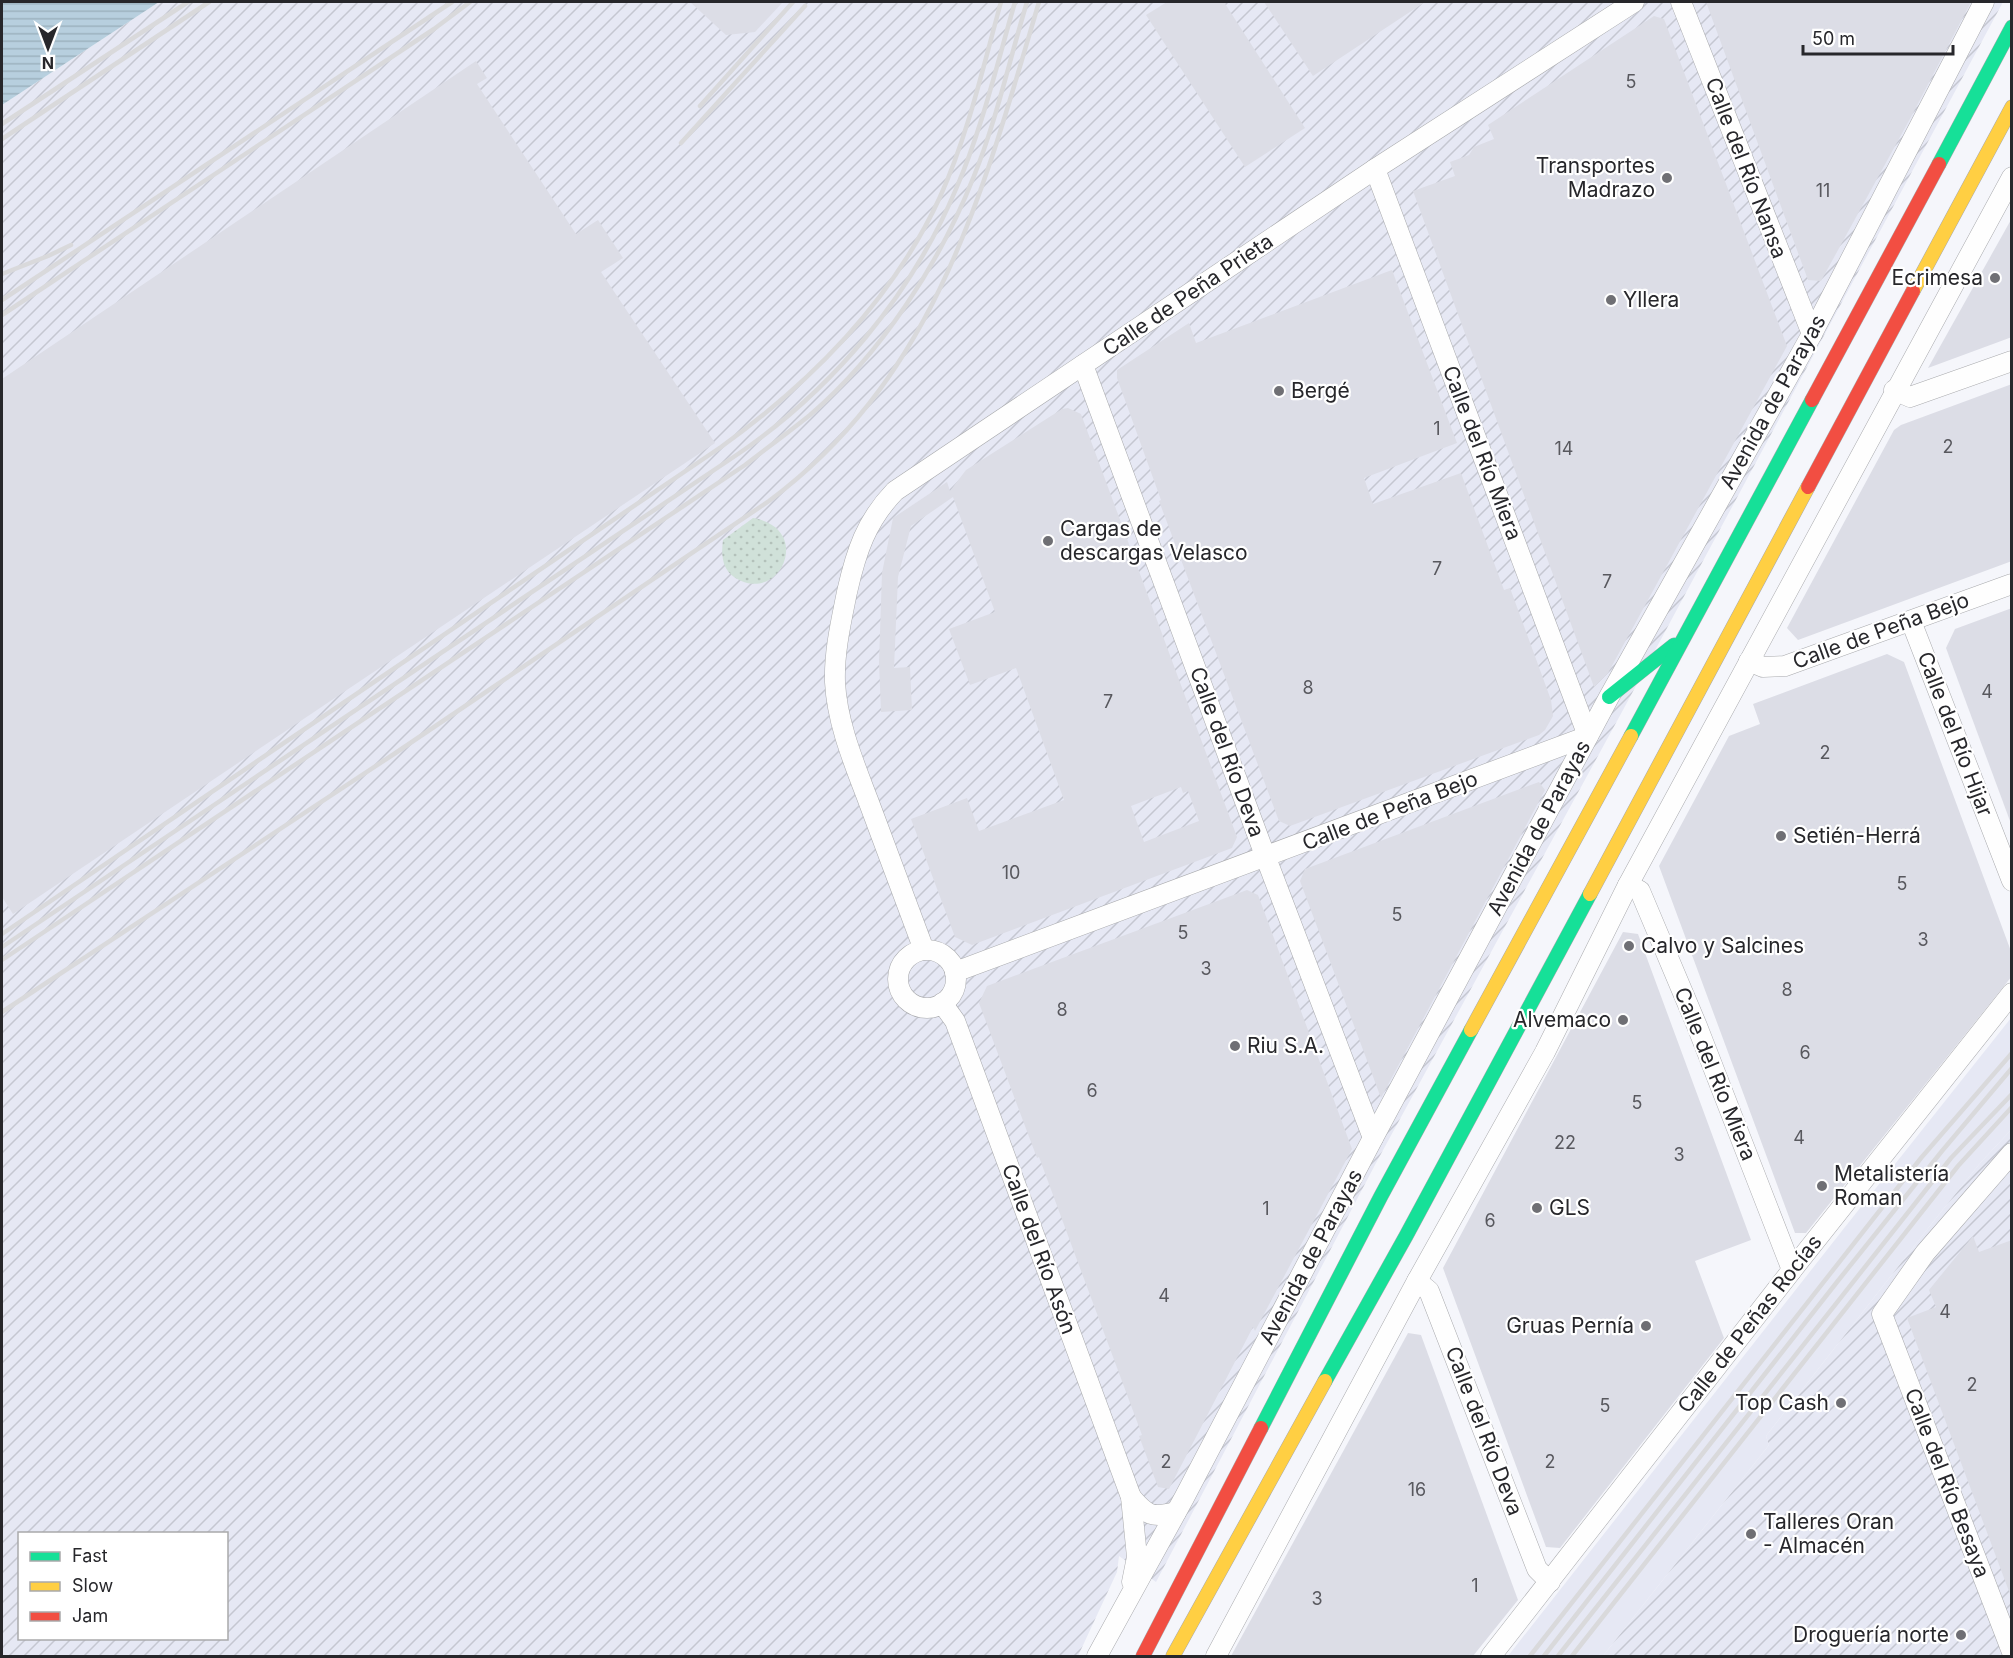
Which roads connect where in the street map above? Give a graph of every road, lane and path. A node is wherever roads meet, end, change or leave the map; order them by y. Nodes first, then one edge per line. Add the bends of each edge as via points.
1 (1634, 2) edge
2 (1681, 2) edge
3 (1984, 2) edge
4 (2012, 27) edge
5 (2012, 107) edge
6 (1375, 169) junction
7 (2012, 177) edge
8 (1812, 334) junction
9 (2012, 361) edge
10 (1083, 365) junction
11 (1894, 390) junction
12 (2012, 584) edge
13 (1911, 621) junction
14 (1685, 637) junction
15 (1749, 661) junction
16 (1609, 697) junction
17 (1588, 736) junction
18 (1266, 858) junction
19 (2012, 881) edge
20 (1628, 885) junction
21 (924, 950) junction
22 (955, 972) junction
23 (2012, 993) edge
24 (942, 1003) junction
25 (1373, 1138) junction
26 (2012, 1153) edge
27 (1792, 1270) junction
28 (1417, 1281) junction
29 (1286, 1379) junction
30 (1317, 1396) junction
31 (1131, 1497) junction
32 (1176, 1512) junction
33 (1261, 1526) dead end
34 (1550, 1582) junction
35 (1130, 1595) junction
36 (1157, 1599) dead end
37 (2012, 1652) edge
38 (1097, 1656) edge
39 (1143, 1656) edge
40 (1173, 1656) edge
41 (1216, 1656) edge
42 (1491, 1656) edge

1 - 6 street, Calle de Peña Prieta
2 - 8 street, Calle del Río Nansa
3 - 8 street, Avenida de Parayas
4 - 14 highway
5 - 30 highway
6 - 10 street, Calle de Peña Prieta
6 - 17 street, Calle del Río Miera
7 - 11 street
8 - 16 street, Avenida de Parayas
9 - 11 street via 1910,397
10 - 18 street, Calle del Río Deva
10 - 21 street, Calle de Peña Prieta via 895,491 866,529 850,576 835,658 837,704
11 - 15 street
12 - 13 street, Calle de Peña Bejo
13 - 15 street, Calle de Peña Bejo via 1785,666 1763,667
13 - 19 street, Calle del Río Hijar
14 - 16 highway
14 - 29 highway
15 - 20 street
16 - 17 street, Avenida de Parayas
17 - 18 street, Calle de Peña Bejo
17 - 25 street, Avenida de Parayas
18 - 22 street, Calle de Peña Bejo
18 - 25 street, Calle del Río Deva
20 - 27 street, Calle del Río Miera via 1640,891
20 - 28 street via 1545,1052
21 - 22 street via 949,960
21 - 24 street via 914,953 900,967 901,992 916,1006 927,1008
22 - 24 street via 953,992
23 - 27 street, Calle de Peñas Rocías
24 - 31 street, Calle del Río Asón via 955,1021
25 - 32 street, Avenida de Parayas
26 - 37 street, Calle del Río Besaya via 1925,1253 1882,1314
27 - 34 street, Calle de Peñas Rocías
28 - 34 street, Calle del Río Deva via 1429,1291 1537,1569
28 - 41 street
29 - 36 highway
29 - 39 highway
30 - 33 highway
30 - 40 highway
31 - 32 street via 1150,1515
31 - 35 street, Calle del Río Asón via 1137,1557
32 - 35 street, Avenida de Parayas
34 - 42 street, Calle de Peñas Rocías
35 - 38 street, Avenida de Parayas

